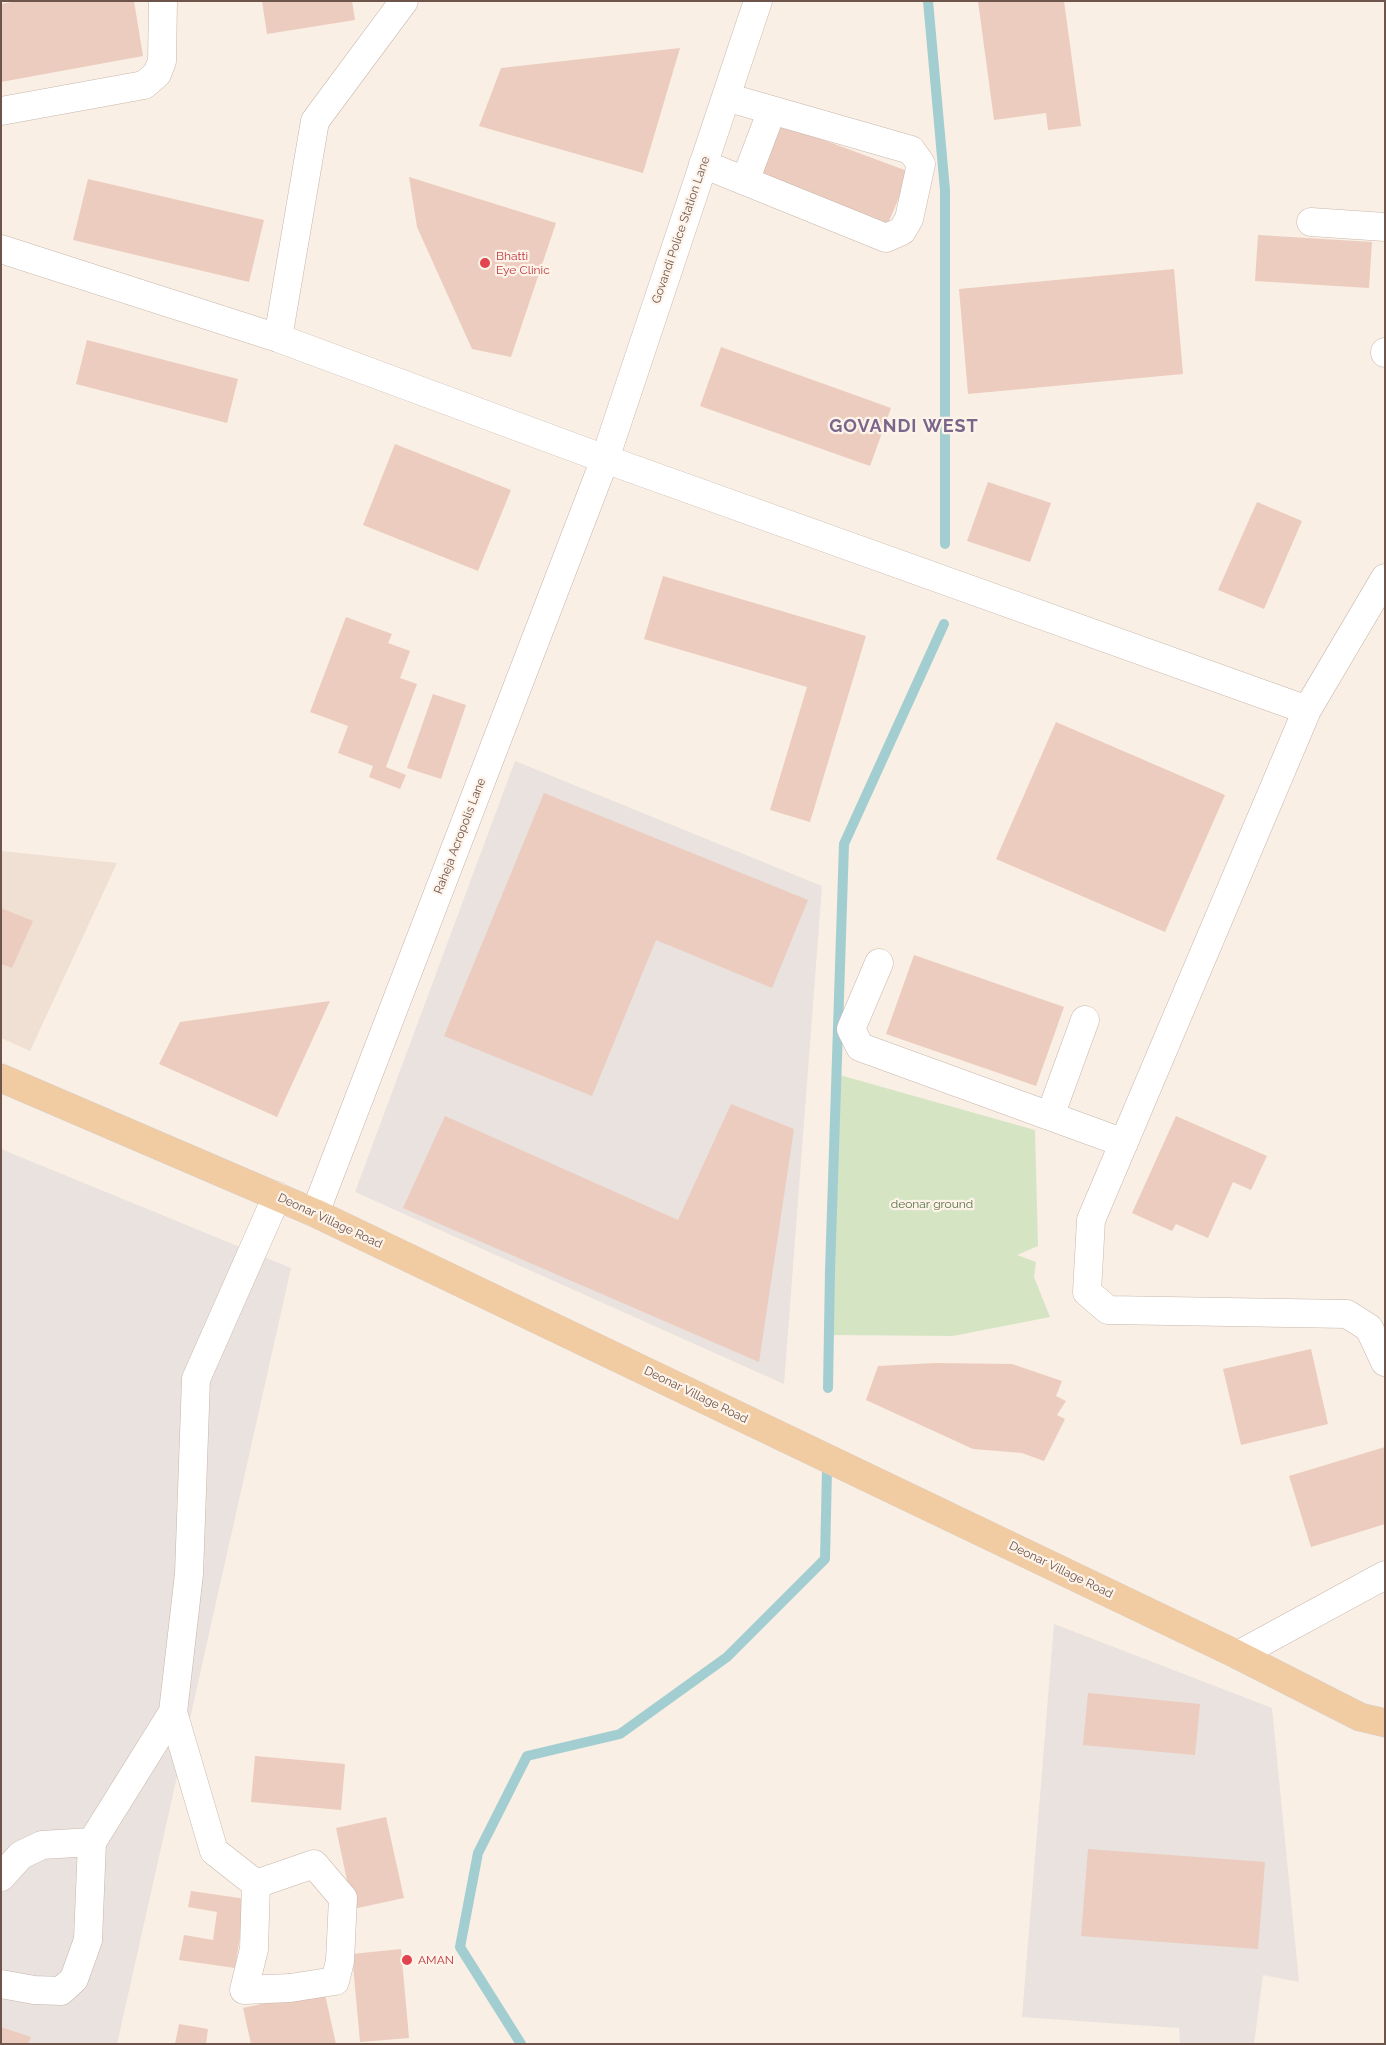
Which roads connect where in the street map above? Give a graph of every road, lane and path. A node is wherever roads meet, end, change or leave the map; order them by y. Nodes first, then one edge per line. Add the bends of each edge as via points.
1 (163, 1) edge
2 (404, 1) edge
3 (758, 1) edge
4 (726, 97) junction
5 (772, 110) junction
6 (1, 111) edge
7 (703, 164) junction
8 (745, 181) junction
9 (1311, 222) dead end
10 (1385, 227) edge
11 (1, 248) edge
12 (278, 338) junction
13 (604, 459) junction
14 (1385, 578) edge
15 (1307, 710) junction
16 (879, 963) dead end
17 (1085, 1020) dead end
18 (1, 1078) edge
19 (1050, 1116) junction
20 (1124, 1143) junction
21 (276, 1196) junction
22 (315, 1213) junction
23 (1385, 1362) edge
24 (1385, 1575) edge
25 (1238, 1655) junction
26 (173, 1712) junction
27 (1385, 1723) edge
28 (92, 1842) junction
29 (1, 1876) edge
30 (256, 1884) junction
31 (1, 1984) edge

1 - 6 street via 162,61 158,74 144,86
2 - 12 street via 315,121
3 - 4 street, Govandi Police Station Lane
4 - 5 street
4 - 7 street, Govandi Police Station Lane
5 - 8 street
5 - 8 street via 911,150 921,164 909,219 902,231 886,238
7 - 8 street
7 - 13 street, Govandi Police Station Lane
9 - 10 street
11 - 12 street
12 - 13 street
13 - 15 street
13 - 22 street, Raheja Acropolis Lane
14 - 15 street
15 - 20 street
16 - 19 street via 851,1029 860,1047
17 - 19 street
18 - 21 main road, Deonar Village Road
19 - 20 street
20 - 23 street via 1091,1220 1087,1292 1108,1310 1347,1314 1369,1328
21 - 22 main road, Deonar Village Road
21 - 26 street via 196,1379 189,1574
22 - 25 main road, Deonar Village Road
24 - 25 street
25 - 27 main road, Deonar Village Road via 1360,1717
26 - 28 street
26 - 30 street via 214,1851
28 - 29 street via 42,1845 21,1855
28 - 31 street via 88,1940 74,1979 61,1991
30 - 30 street via 314,1864 343,1898 340,1961 335,1981 290,1988 244,1990 254,1949

